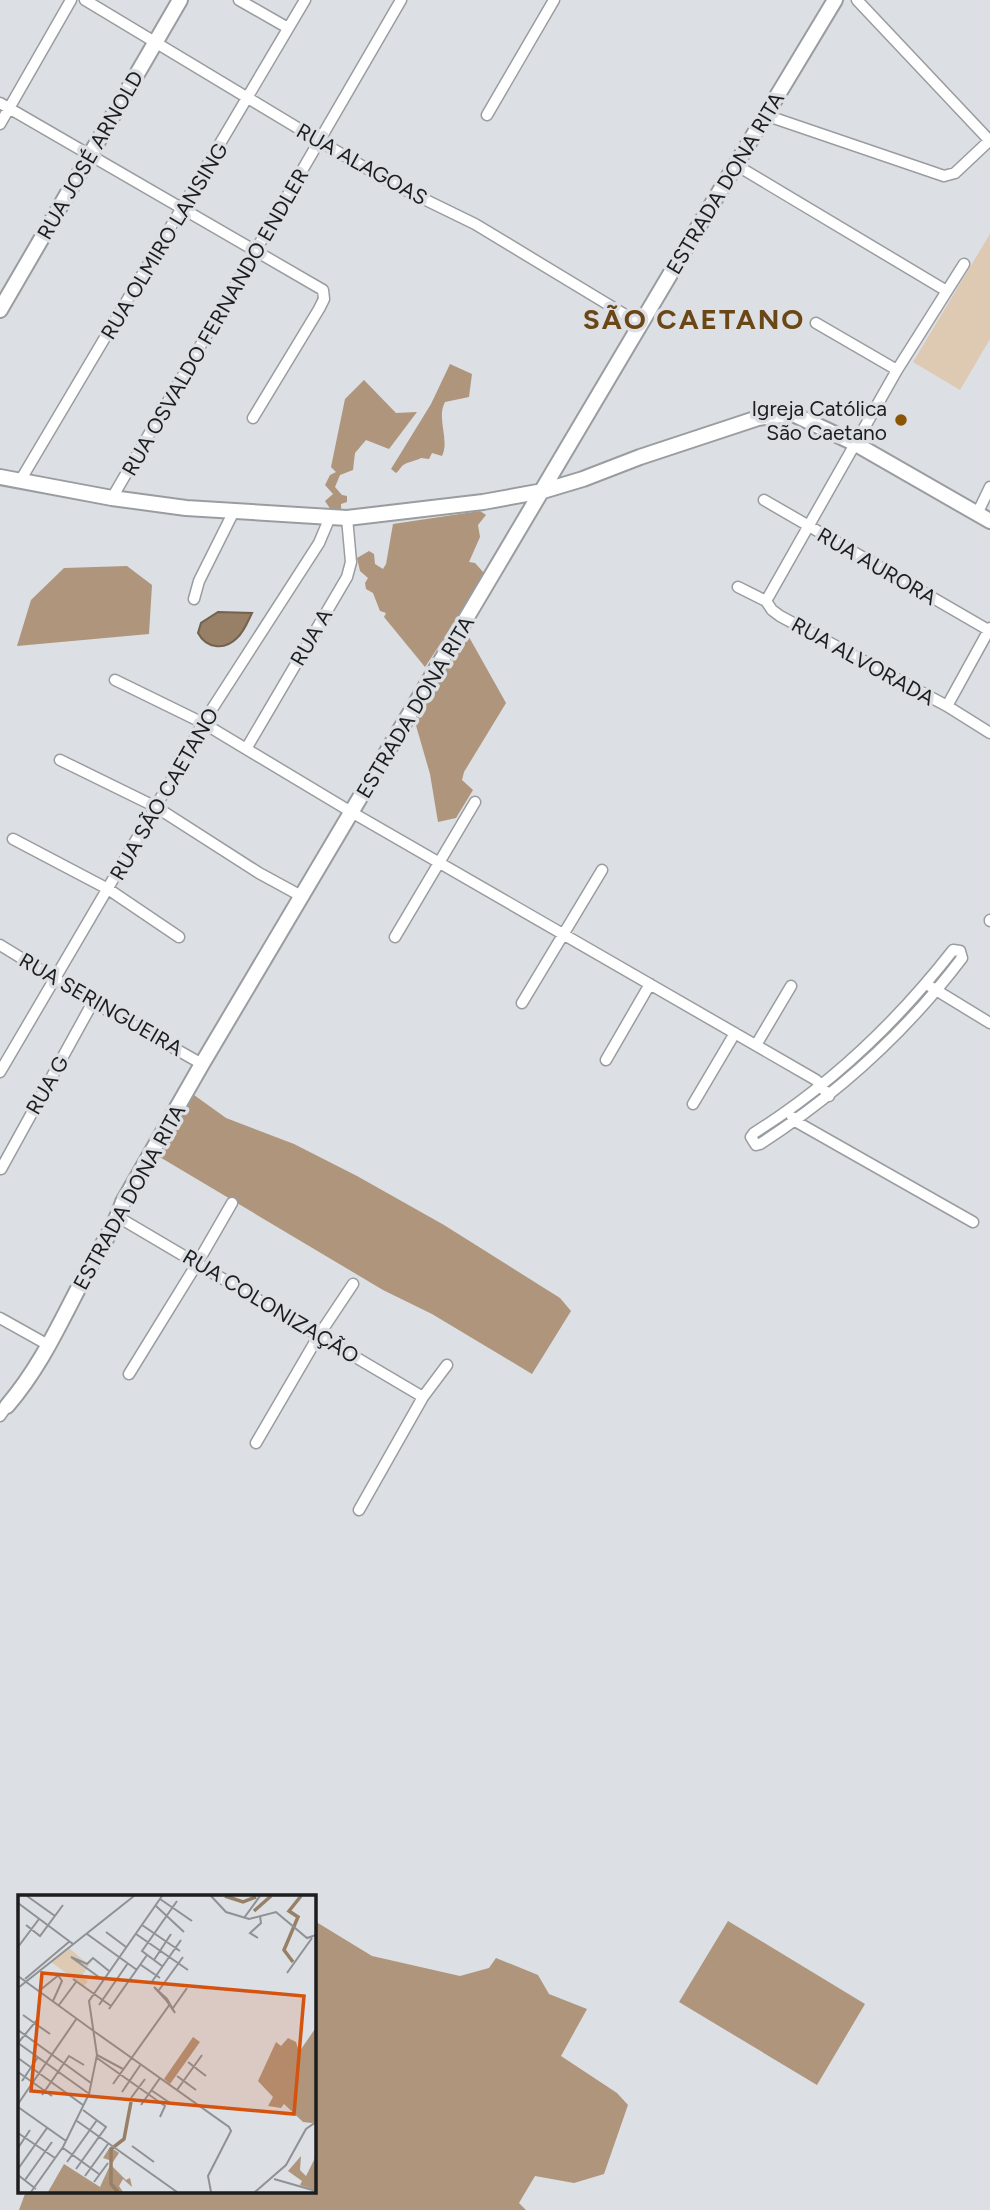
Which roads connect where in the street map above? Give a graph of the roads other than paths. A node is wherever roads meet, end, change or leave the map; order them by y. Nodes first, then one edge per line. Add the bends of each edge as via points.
1 (71, 0) edge
2 (85, 0) edge
3 (180, 0) edge
4 (239, 0) edge
5 (305, 0) edge
6 (401, 0) edge
7 (554, 0) edge
8 (835, 0) edge
9 (857, 0) edge
10 (288, 28) junction
11 (155, 42) junction
12 (249, 97) junction
13 (4, 105) edge
14 (487, 115) dead end
15 (765, 115) junction
16 (0, 124) edge
17 (990, 141) edge
18 (321, 142) junction
19 (91, 155) junction
20 (736, 165) junction
21 (184, 208) junction
22 (254, 250) junction
23 (964, 264) dead end
24 (945, 290) junction
25 (0, 310) edge
26 (816, 323) dead end
27 (642, 325) junction
28 (897, 370) junction
29 (253, 418) dead end
30 (854, 443) junction
31 (0, 477) edge
32 (20, 481) junction
33 (990, 487) edge
34 (544, 491) junction
35 (112, 498) junction
36 (765, 500) dead end
37 (233, 513) junction
38 (330, 517) junction
39 (347, 518) junction
40 (984, 518) edge
41 (807, 525) junction
42 (738, 587) dead end
43 (194, 599) dead end
44 (766, 601) junction
45 (990, 630) edge
46 (115, 680) dead end
47 (947, 706) junction
48 (203, 723) junction
49 (990, 733) edge
50 (246, 749) junction
51 (60, 760) dead end
52 (475, 802) dead end
53 (156, 807) junction
54 (353, 813) junction
55 (13, 839) dead end
56 (439, 863) junction
57 (602, 870) dead end
58 (108, 889) junction
59 (303, 897) junction
60 (564, 934) junction
61 (179, 937) dead end
62 (395, 937) dead end
63 (0, 945) edge
64 (57, 978) junction
65 (926, 983) junction
66 (650, 984) junction
67 (791, 986) dead end
68 (935, 992) junction
69 (93, 1002) junction
70 (522, 1003) dead end
71 (990, 1023) edge
72 (735, 1033) junction
73 (756, 1045) junction
74 (4, 1054) edge
75 (607, 1060) dead end
76 (202, 1063) junction
77 (0, 1072) edge
78 (822, 1086) junction
79 (829, 1096) junction
80 (693, 1104) dead end
81 (787, 1111) junction
82 (795, 1121) junction
83 (1, 1169) edge
84 (232, 1203) dead end
85 (118, 1217) junction
86 (973, 1222) dead end
87 (198, 1262) junction
88 (353, 1284) dead end
89 (0, 1318) edge
90 (319, 1335) junction
91 (50, 1346) junction
92 (447, 1365) dead end
93 (129, 1374) dead end
94 (423, 1397) junction
95 (4, 1411) edge
96 (256, 1443) dead end
97 (359, 1510) dead end

1 - 13 street
2 - 11 street, RUA ALAGOAS
3 - 11 main road, RUA JOSÉ ARNOLD
4 - 10 street
5 - 10 street, RUA OLMIRO LANSING
6 - 18 street, RUA OSVALDO FERNANDO ENDLER
7 - 14 street
8 - 15 main road, ESTRADA DONA RITA
9 - 17 street
10 - 12 street, RUA OLMIRO LANSING
11 - 12 street, RUA ALAGOAS
11 - 19 main road, RUA JOSÉ ARNOLD
12 - 18 street, RUA ALAGOAS
12 - 21 street, RUA OLMIRO LANSING
13 - 16 street
13 - 19 street
15 - 17 street via 944,176 955,173
15 - 20 main road, ESTRADA DONA RITA
18 - 22 street, RUA OSVALDO FERNANDO ENDLER
18 - 27 street, RUA ALAGOAS via 475,224
19 - 21 street
19 - 25 main road, RUA JOSÉ ARNOLD
20 - 24 street
20 - 27 main road, ESTRADA DONA RITA
21 - 22 street
21 - 32 street, RUA OLMIRO LANSING
22 - 29 street via 323,289 324,299
22 - 35 street, RUA OSVALDO FERNANDO ENDLER
23 - 24 street
24 - 28 street
26 - 28 street
27 - 34 main road, ESTRADA DONA RITA
28 - 30 street
30 - 34 main road via 800,417 777,414
30 - 40 main road
30 - 41 street
31 - 32 main road
32 - 35 main road
33 - 40 street
34 - 39 main road
34 - 54 main road, ESTRADA DONA RITA
35 - 37 main road
36 - 41 street, RUA AURORA
37 - 38 main road
37 - 43 street
38 - 39 main road
38 - 48 street, RUA SÃO CAETANO via 319,543
39 - 50 street, RUA A via 352,562 346,577
41 - 44 street
41 - 45 street, RUA AURORA
42 - 44 street, RUA ALVORADA
44 - 47 street, RUA ALVORADA via 780,616
45 - 47 street
46 - 48 street
47 - 49 street, RUA ALVORADA
48 - 50 street
48 - 53 street, RUA SÃO CAETANO
50 - 54 street
51 - 53 street
52 - 56 street
53 - 58 street, RUA SÃO CAETANO
53 - 59 street
54 - 56 street
54 - 59 main road, ESTRADA DONA RITA
55 - 58 street
56 - 60 street
56 - 62 street
57 - 60 street
58 - 61 street
58 - 64 street, RUA SÃO CAETANO
59 - 76 main road, ESTRADA DONA RITA
60 - 66 street
60 - 70 street
63 - 64 street, RUA SERINGUEIRA
64 - 69 street, RUA SERINGUEIRA
64 - 74 street, RUA SÃO CAETANO
65 - 68 street
65 - 68 street via 953,950 960,951 962,958
65 - 78 street via 879,1036
66 - 72 street
66 - 75 street
67 - 73 street
68 - 71 street
68 - 79 street via 888,1044
69 - 76 street, RUA SERINGUEIRA
69 - 83 street, RUA G
72 - 73 street
72 - 80 street
73 - 78 street
74 - 77 street, RUA SÃO CAETANO
76 - 85 main road, ESTRADA DONA RITA
78 - 79 street
78 - 81 street
79 - 82 street
81 - 82 street
81 - 82 street via 754,1133 753,1141 760,1144
82 - 86 street
84 - 87 street
85 - 87 street, RUA COLONIZAÇÃO
85 - 91 main road, ESTRADA DONA RITA
87 - 90 street, RUA COLONIZAÇÃO
87 - 93 street
88 - 90 street
89 - 91 street
90 - 94 street, RUA COLONIZAÇÃO
90 - 96 street
91 - 95 main road, ESTRADA DONA RITA
92 - 94 street
94 - 97 street

